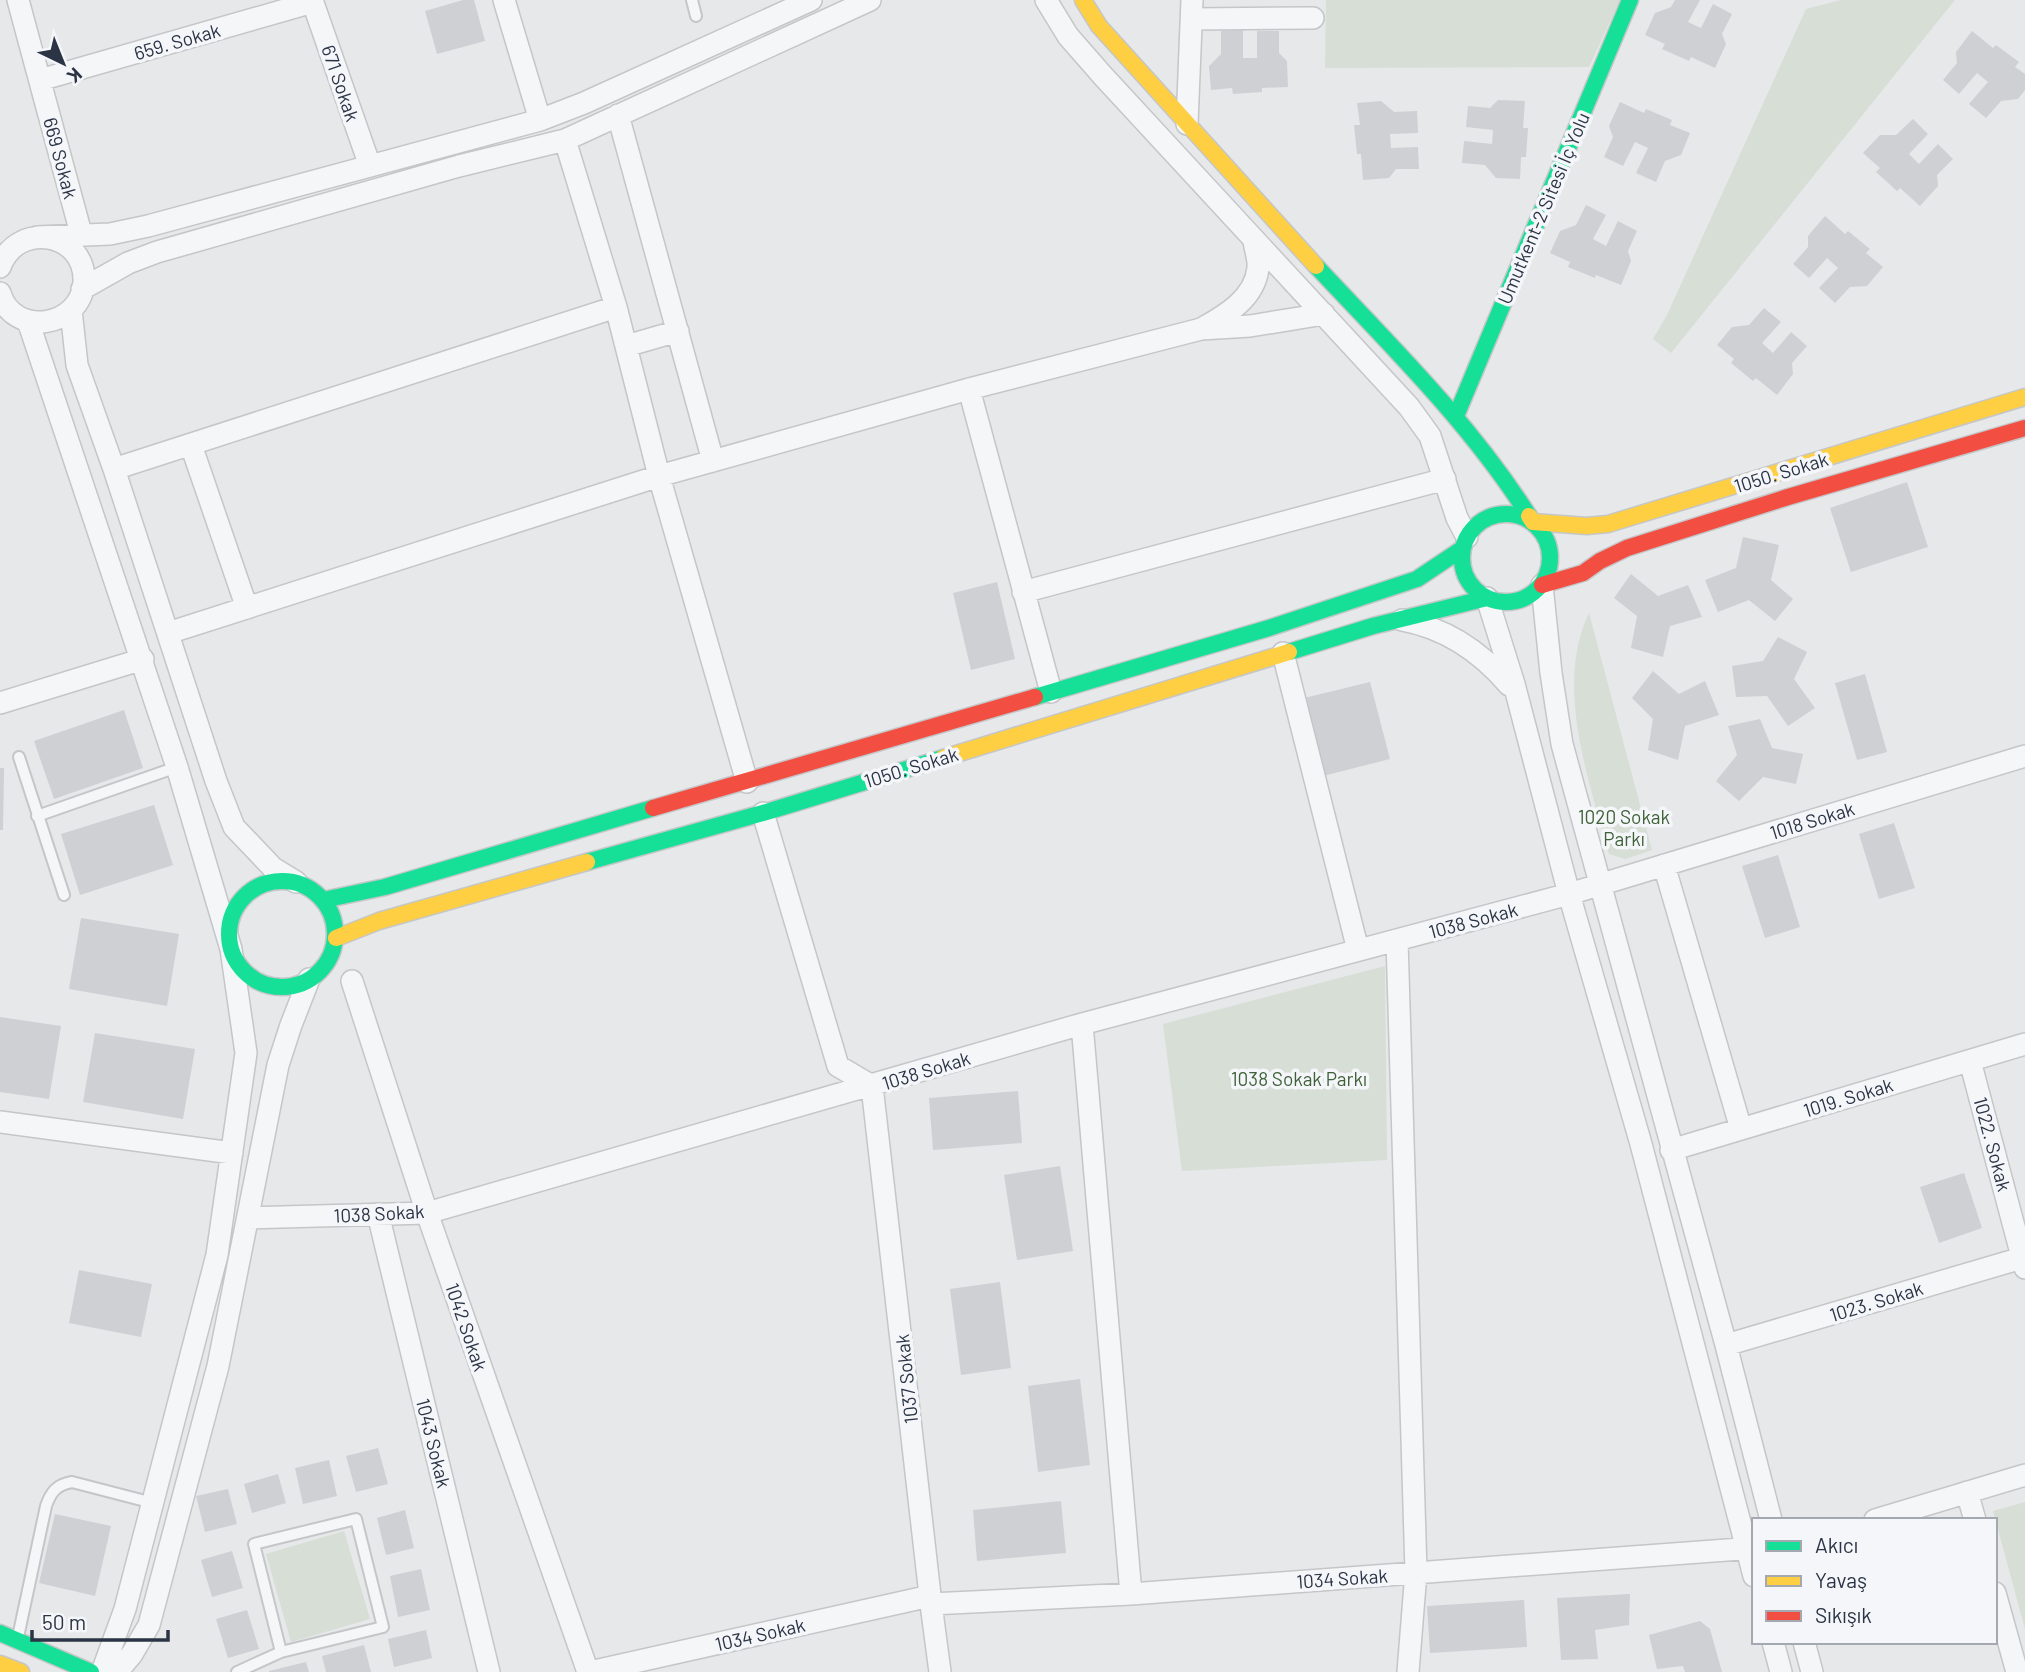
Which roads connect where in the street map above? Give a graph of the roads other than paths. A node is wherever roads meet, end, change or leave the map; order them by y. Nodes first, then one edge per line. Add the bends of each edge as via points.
1 (18, 0) edge
2 (504, 0) edge
3 (692, 0) edge
4 (811, 0) edge
5 (870, 0) edge
6 (1036, 0) edge
7 (1083, 0) edge
8 (1630, 0) edge
9 (313, 1) edge
10 (1051, 9) edge
11 (1192, 10) edge
12 (696, 16) dead end
13 (1313, 18) dead end
14 (40, 80) junction
15 (618, 115) junction
16 (540, 120) junction
17 (1187, 124) junction
18 (565, 140) junction
19 (370, 166) junction
20 (80, 236) junction
21 (37, 237) junction
22 (1254, 241) junction
23 (1, 262) edge
24 (82, 289) junction
25 (3, 304) edge
26 (616, 307) junction
27 (71, 310) junction
28 (1324, 314) junction
29 (28, 321) junction
30 (1201, 329) junction
31 (678, 331) junction
32 (626, 346) junction
33 (969, 389) junction
34 (2025, 397) edge
35 (1456, 416) junction
36 (2025, 428) edge
37 (191, 444) junction
38 (713, 461) junction
39 (114, 469) junction
40 (659, 476) junction
41 (1445, 479) junction
42 (1533, 522) junction
43 (1465, 543) junction
44 (1542, 585) junction
45 (1023, 593) junction
46 (1487, 598) junction
47 (247, 608) junction
48 (1399, 620) junction
49 (168, 632) junction
50 (1283, 653) junction
51 (143, 659) junction
52 (1051, 692) junction
53 (1517, 694) junction
54 (0, 703) edge
55 (2025, 755) edge
56 (19, 757) dead end
57 (177, 767) junction
58 (747, 782) junction
59 (763, 813) junction
60 (37, 816) junction
61 (1664, 865) junction
62 (296, 882) junction
63 (1599, 885) junction
64 (1569, 894) junction
65 (64, 895) dead end
66 (323, 900) junction
67 (335, 939) junction
68 (1397, 940) junction
69 (231, 949) junction
70 (1358, 950) junction
71 (309, 979) junction
72 (352, 981) dead end
73 (1082, 1024) junction
74 (2025, 1044) edge
75 (1970, 1061) junction
76 (873, 1086) junction
77 (0, 1122) edge
78 (1741, 1129) junction
79 (1671, 1150) junction
80 (232, 1153) junction
81 (427, 1213) junction
82 (378, 1214) junction
83 (248, 1218) junction
84 (2024, 1261) edge
85 (1726, 1345) junction
86 (2025, 1475) edge
87 (1967, 1492) junction
88 (153, 1503) junction
89 (1770, 1518) edge
90 (1882, 1518) edge
91 (1974, 1518) edge
92 (1750, 1548) edge
93 (1416, 1572) junction
94 (1131, 1594) junction
95 (930, 1600) junction
96 (1997, 1600) edge
97 (0, 1633) edge
98 (17, 1640) junction
99 (1774, 1644) edge
100 (1805, 1644) edge
101 (281, 1652) junction
102 (0, 1664) edge
103 (20, 1672) edge
104 (91, 1672) edge
105 (103, 1672) edge
106 (117, 1672) edge
107 (237, 1672) edge
108 (489, 1672) edge
109 (589, 1672) edge
110 (940, 1672) edge
111 (1408, 1672) edge
112 (1781, 1672) edge
113 (1812, 1672) edge
114 (2017, 1672) edge

1 - 14 street, 669 Sokak
2 - 16 street
3 - 12 lane
4 - 16 street
5 - 15 street
6 - 10 street
7 - 17 street via 1099,26
8 - 35 street, Umutkent-2 Sitesi İç Yolu
9 - 14 street, 659. Sokak
9 - 19 street, 671 Sokak
10 - 22 street via 1103,76
11 - 13 street
11 - 17 street
14 - 20 street, 669 Sokak
15 - 18 street
15 - 31 street
16 - 19 street
17 - 35 street
18 - 24 street via 157,252
18 - 26 street
19 - 20 street via 148,226
20 - 21 street
21 - 23 street via 12,248
21 - 24 street via 66,244 76,255 82,268
22 - 28 street
22 - 30 street via 1258,268 1250,289 1238,305
24 - 27 street
25 - 29 street
26 - 32 street
26 - 37 street
27 - 29 street via 46,323
27 - 39 street via 78,365
28 - 30 street
28 - 41 street via 1409,407 1430,436
29 - 51 street
30 - 33 street
31 - 32 street
31 - 38 street
32 - 40 street
33 - 38 street
33 - 45 street
34 - 42 street, 1050. Sokak via 1621,521 1587,526
35 - 42 street
36 - 44 street, 1050. Sokak via 1626,548 1583,573
37 - 39 street
37 - 47 street
38 - 40 street
39 - 49 street
40 - 47 street
40 - 58 street
41 - 43 street
41 - 45 street
42 - 43 street via 1522,516 1492,516 1479,523
42 - 44 street via 1545,535 1550,550
43 - 46 street via 1465,574
43 - 52 street, 1050. Sokak via 1417,579
44 - 46 street via 1510,603
44 - 63 street via 1562,744
45 - 52 street
46 - 48 street, 1050. Sokak
46 - 53 street
47 - 49 street
48 - 50 street, 1050. Sokak
48 - 53 street via 1458,639 1495,668
49 - 62 street via 234,827 274,868
50 - 59 street, 1050. Sokak
50 - 70 street
51 - 54 street
51 - 57 street
52 - 58 street, 1050. Sokak
53 - 64 street
55 - 61 street, 1018 Sokak
56 - 60 lane
57 - 60 lane
57 - 69 street
58 - 66 street, 1050. Sokak via 385,887
59 - 67 street, 1050. Sokak via 379,921
59 - 76 street via 838,1066
60 - 65 lane
61 - 63 street, 1018 Sokak
61 - 78 street
62 - 66 street
62 - 69 street via 278,880 246,894 229,924
63 - 64 street, 1038 Sokak
63 - 79 street
64 - 68 street, 1038 Sokak
64 - 92 street
66 - 67 street via 334,920
67 - 71 street via 331,957
68 - 70 street, 1038 Sokak
68 - 93 street
69 - 71 street via 242,971 256,981 288,987
69 - 80 street via 246,1053
70 - 73 street, 1038 Sokak
71 - 83 street via 278,1065
72 - 81 street, 1042 Sokak
73 - 76 street, 1038 Sokak
73 - 94 street
74 - 75 street, 1019. Sokak
75 - 78 street, 1019. Sokak
75 - 84 street, 1022. Sokak
76 - 81 street, 1038 Sokak
76 - 95 street, 1037 Sokak
77 - 80 street
78 - 79 street, 1019. Sokak
79 - 85 street
80 - 88 street via 217,1255
81 - 82 street, 1038 Sokak
81 - 109 street, 1042 Sokak
82 - 83 street, 1038 Sokak
82 - 108 street, 1043 Sokak
83 - 106 street via 218,1366 149,1625
84 - 85 street, 1023. Sokak
85 - 89 street
86 - 87 street
87 - 90 street
87 - 91 street
88 - 98 lane via 72,1482 51,1493
88 - 105 street
92 - 93 street, 1034 Sokak
93 - 94 street, 1034 Sokak
93 - 111 street
94 - 95 street, 1034 Sokak
95 - 109 street, 1034 Sokak
95 - 110 street, 1037 Sokak
96 - 114 street
97 - 98 street
98 - 104 street
99 - 112 street
100 - 113 street
101 - 101 lane via 383,1627 356,1519 254,1544
101 - 107 lane
102 - 103 street

